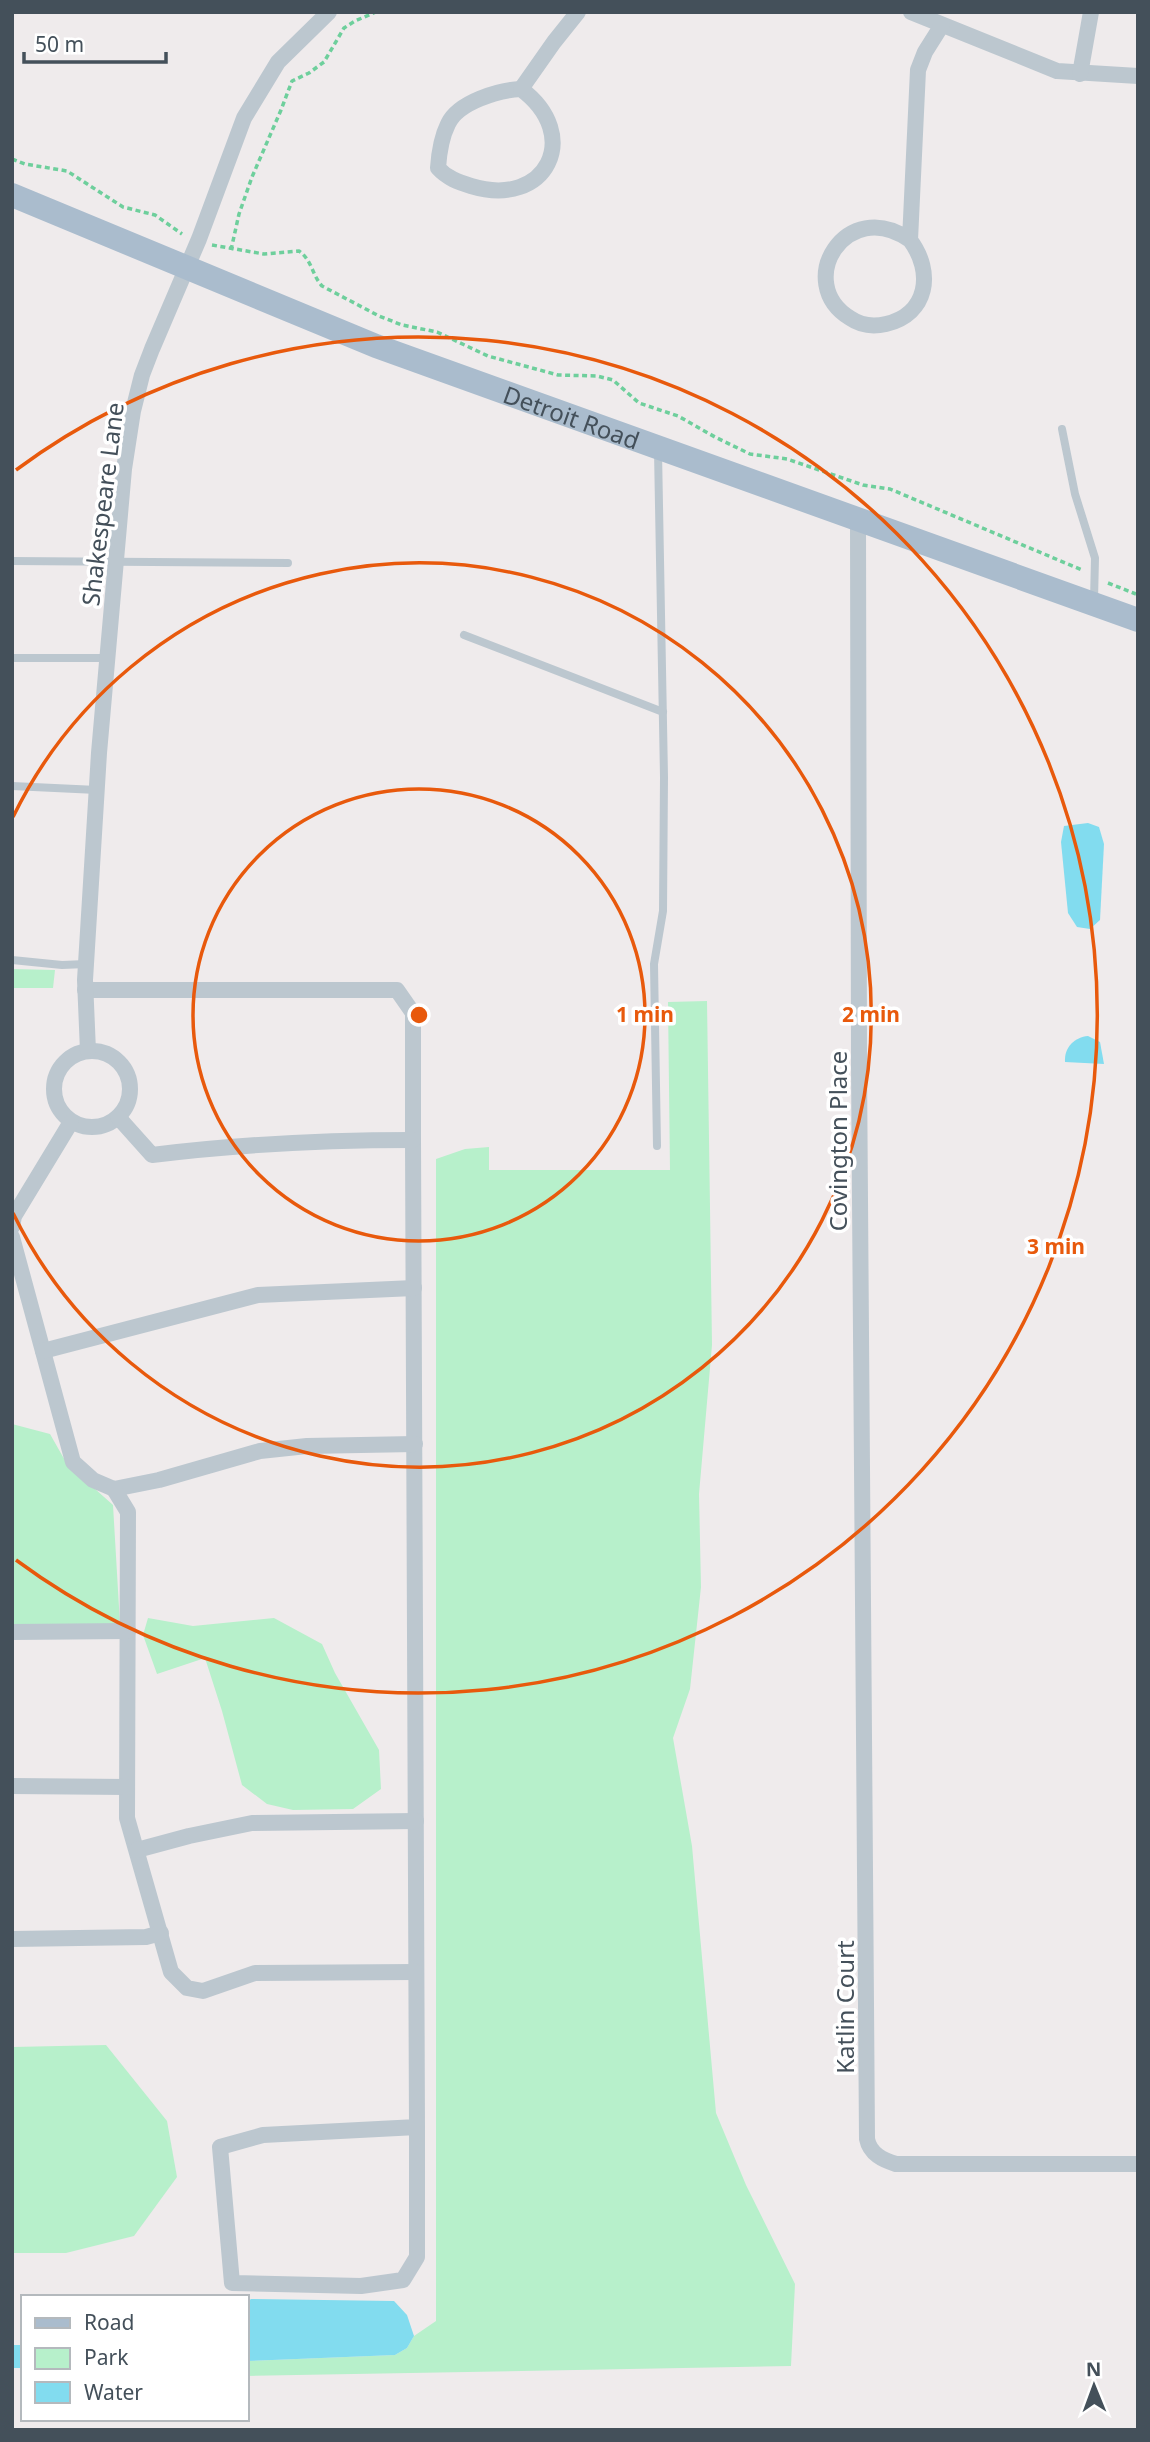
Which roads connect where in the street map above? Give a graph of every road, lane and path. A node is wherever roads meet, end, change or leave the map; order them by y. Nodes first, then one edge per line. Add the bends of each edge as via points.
1 (329, 12) edge
2 (376, 12) edge
3 (578, 12) edge
4 (911, 12) edge
5 (1091, 12) edge
6 (942, 25) junction
7 (1080, 74) junction
8 (1138, 76) edge
9 (521, 89) junction
10 (12, 159) edge
11 (12, 195) edge
12 (199, 239) junction
13 (910, 240) junction
14 (231, 250) junction
15 (187, 266) junction
16 (1062, 429) dead end
17 (658, 448) junction
18 (858, 520) junction
19 (12, 561) edge
20 (116, 561) junction
21 (288, 563) dead end
22 (1095, 576) junction
23 (1138, 595) edge
24 (1094, 605) junction
25 (1138, 620) edge
26 (464, 635) dead end
27 (12, 658) edge
28 (107, 658) junction
29 (663, 712) junction
30 (12, 786) edge
31 (97, 789) junction
32 (12, 960) edge
33 (86, 964) junction
34 (85, 990) junction
35 (88, 1051) junction
36 (118, 1117) junction
37 (71, 1122) junction
38 (414, 1140) junction
39 (657, 1146) dead end
40 (12, 1227) edge
41 (12, 1237) edge
42 (414, 1288) junction
43 (43, 1351) junction
44 (415, 1444) junction
45 (114, 1489) junction
46 (864, 1593) joint
47 (128, 1631) junction
48 (12, 1632) edge
49 (12, 1786) edge
50 (127, 1787) junction
51 (416, 1821) junction
52 (137, 1850) junction
53 (161, 1933) junction
54 (12, 1939) edge
55 (416, 1972) junction
56 (417, 2127) junction
57 (1138, 2164) edge

1 - 12 street, Shakespeare Lane via 278,62 257,93
2 - 14 path via 344,28 324,62 292,81 251,177
3 - 9 street
4 - 6 street
5 - 7 street
6 - 7 street via 1039,65
6 - 13 street via 918,70
7 - 8 street
9 - 9 street via 484,96 449,121 438,168 445,175 495,190 519,189 536,180 550,157 551,125 536,100
10 - 12 path via 67,171 123,207 155,215 177,233
11 - 15 main road, Detroit Road
12 - 14 path
12 - 15 street, Shakespeare Lane
13 - 13 street via 891,230 870,227 850,234 834,247 825,274 832,301 841,312 866,325 880,325 900,318 916,305 925,278
14 - 22 path via 264,254 299,251 322,286 402,325 437,332 488,356 539,371 613,380 639,403 678,416 750,454 787,459 890,489
15 - 17 main road, Detroit Road via 376,346
15 - 20 street, Shakespeare Lane via 136,399
16 - 22 lane via 1074,494 1096,558
17 - 18 main road, Detroit Road
17 - 29 lane
18 - 24 main road, Detroit Road
18 - 46 street, Covington Place
19 - 20 lane
20 - 21 lane
20 - 28 street, Shakespeare Lane
22 - 23 path
22 - 24 lane
24 - 25 main road, Detroit Road
26 - 29 lane
27 - 28 lane
28 - 31 street, Shakespeare Lane
29 - 39 lane via 663,911 654,964
30 - 31 lane
31 - 33 street, Shakespeare Lane
32 - 33 lane
33 - 34 street, Shakespeare Lane
34 - 35 street, Shakespeare Lane
34 - 38 street via 397,990 413,1013
35 - 36 street via 107,1054 125,1071 129,1099
35 - 37 street via 64,1063 54,1082 55,1102
36 - 37 street via 96,1127
36 - 38 street via 152,1155 319,1140
37 - 40 street via 14,1216
38 - 42 street
41 - 43 street
42 - 43 street via 258,1294
42 - 44 street
43 - 45 street via 73,1462 93,1480
44 - 45 street via 260,1451
44 - 51 street
45 - 47 street via 128,1512
46 - 57 street, Katlin Court via 869,2145 880,2158 897,2164
47 - 48 street
47 - 50 street
49 - 50 street
50 - 52 street via 127,1818
51 - 52 street via 252,1823
51 - 55 street
52 - 53 street
53 - 54 street
53 - 55 street via 171,1972 187,1988 203,1991 255,1973
55 - 56 street
56 - 56 street via 417,2257 403,2280 362,2286 232,2283 220,2147 263,2134

